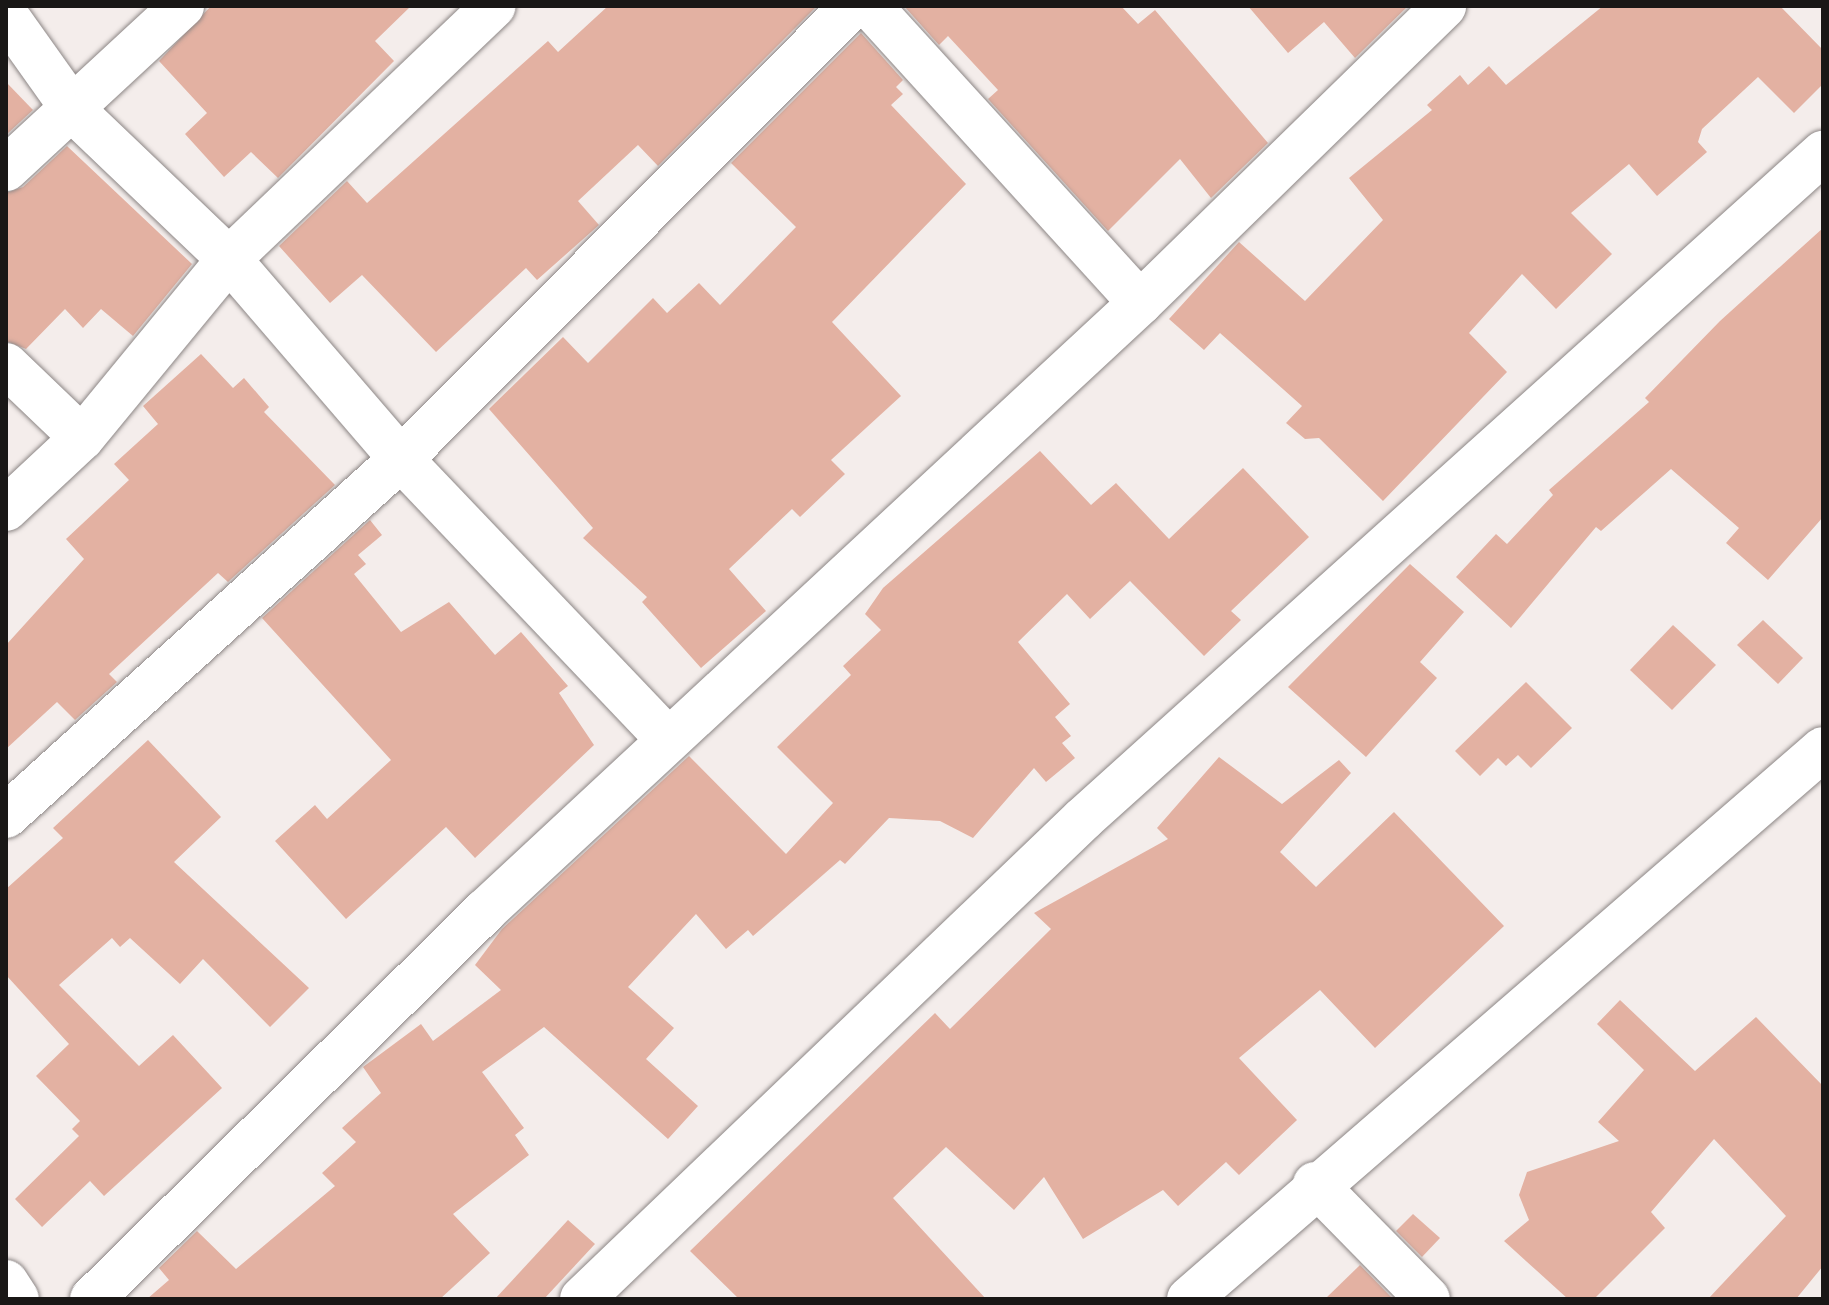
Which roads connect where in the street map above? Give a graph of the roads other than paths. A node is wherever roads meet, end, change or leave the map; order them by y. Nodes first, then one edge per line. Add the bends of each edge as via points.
1 (182, 6) edge
2 (494, 6) edge
3 (852, 6) edge
4 (870, 6) edge
5 (1444, 6) edge
6 (6, 15) edge
7 (75, 112) junction
8 (1823, 153) edge
9 (6, 169) edge
10 (229, 259) junction
11 (1140, 303) junction
12 (6, 365) edge
13 (82, 438) junction
14 (401, 459) junction
15 (6, 509) edge
16 (667, 738) junction
17 (1823, 749) edge
18 (6, 816) edge
19 (1315, 1184) junction
20 (6, 1282) edge
21 (17, 1299) edge
22 (92, 1299) edge
23 (582, 1299) edge
24 (1189, 1299) edge
25 (1428, 1299) edge

1 - 7 street
2 - 10 street
3 - 14 street
4 - 11 street
5 - 11 street
6 - 7 street
7 - 9 street
7 - 10 street
8 - 23 street via 1083,819
10 - 13 street
10 - 14 street
11 - 16 street
12 - 13 street
13 - 15 street
14 - 16 street
14 - 18 street
16 - 22 street
17 - 19 street
19 - 24 street
19 - 25 street
20 - 21 street

